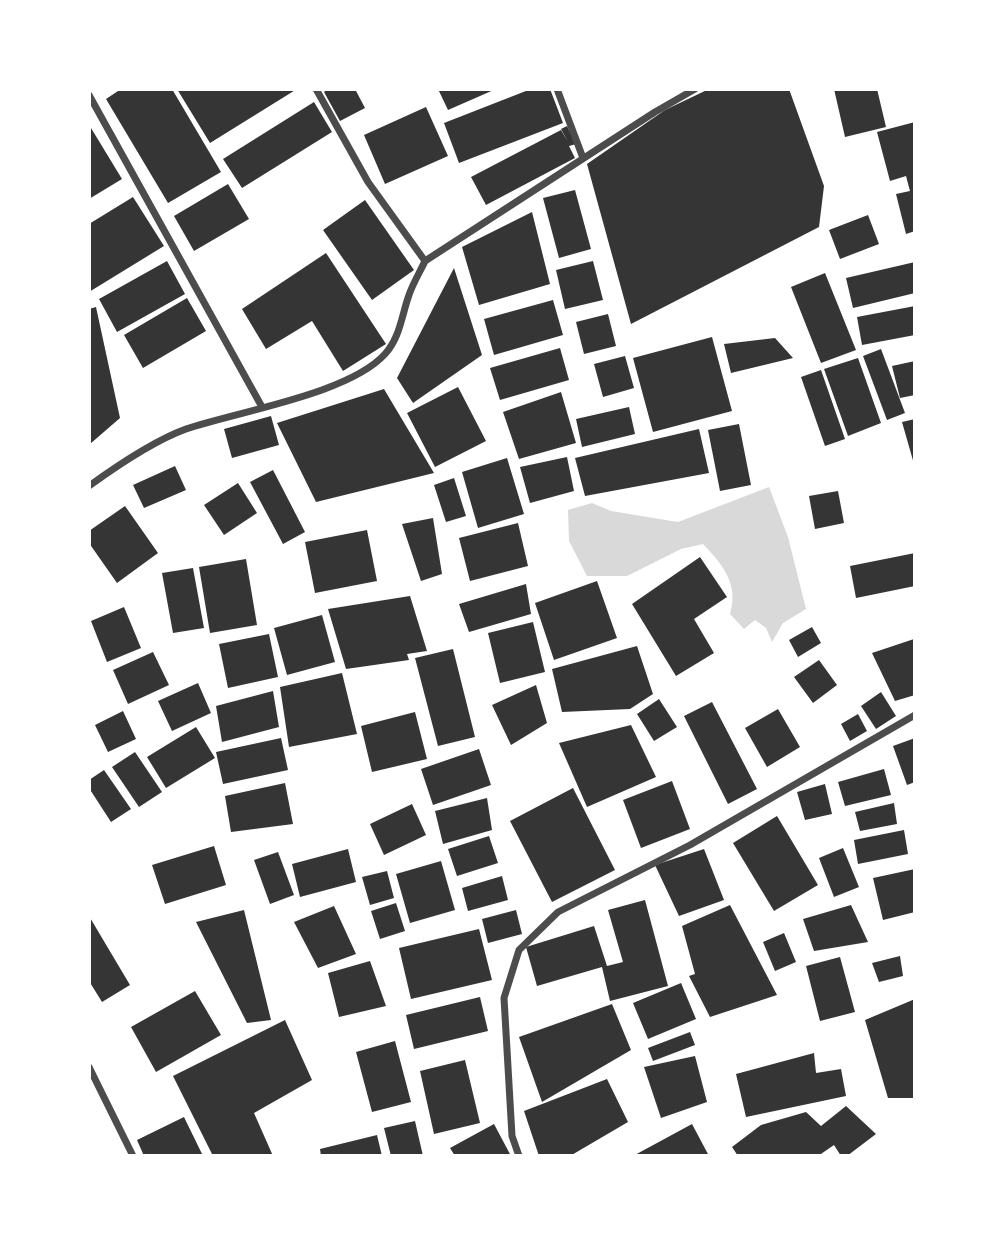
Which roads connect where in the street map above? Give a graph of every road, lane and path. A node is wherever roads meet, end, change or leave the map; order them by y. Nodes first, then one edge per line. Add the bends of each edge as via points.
1 (316, 89) edge
2 (557, 89) edge
3 (695, 89) edge
4 (89, 95) edge
5 (583, 159) junction
6 (425, 261) junction
7 (262, 407) junction
8 (89, 486) edge
9 (915, 715) edge
10 (89, 1067) edge
11 (133, 1156) edge
12 (519, 1156) edge

1 - 6 street via 368,182
2 - 5 street
3 - 5 street
4 - 7 street
5 - 6 street
6 - 7 street via 387,353 367,370
7 - 8 street via 183,430
9 - 12 street via 690,845 558,912 519,950 504,998 512,1136
10 - 11 street

